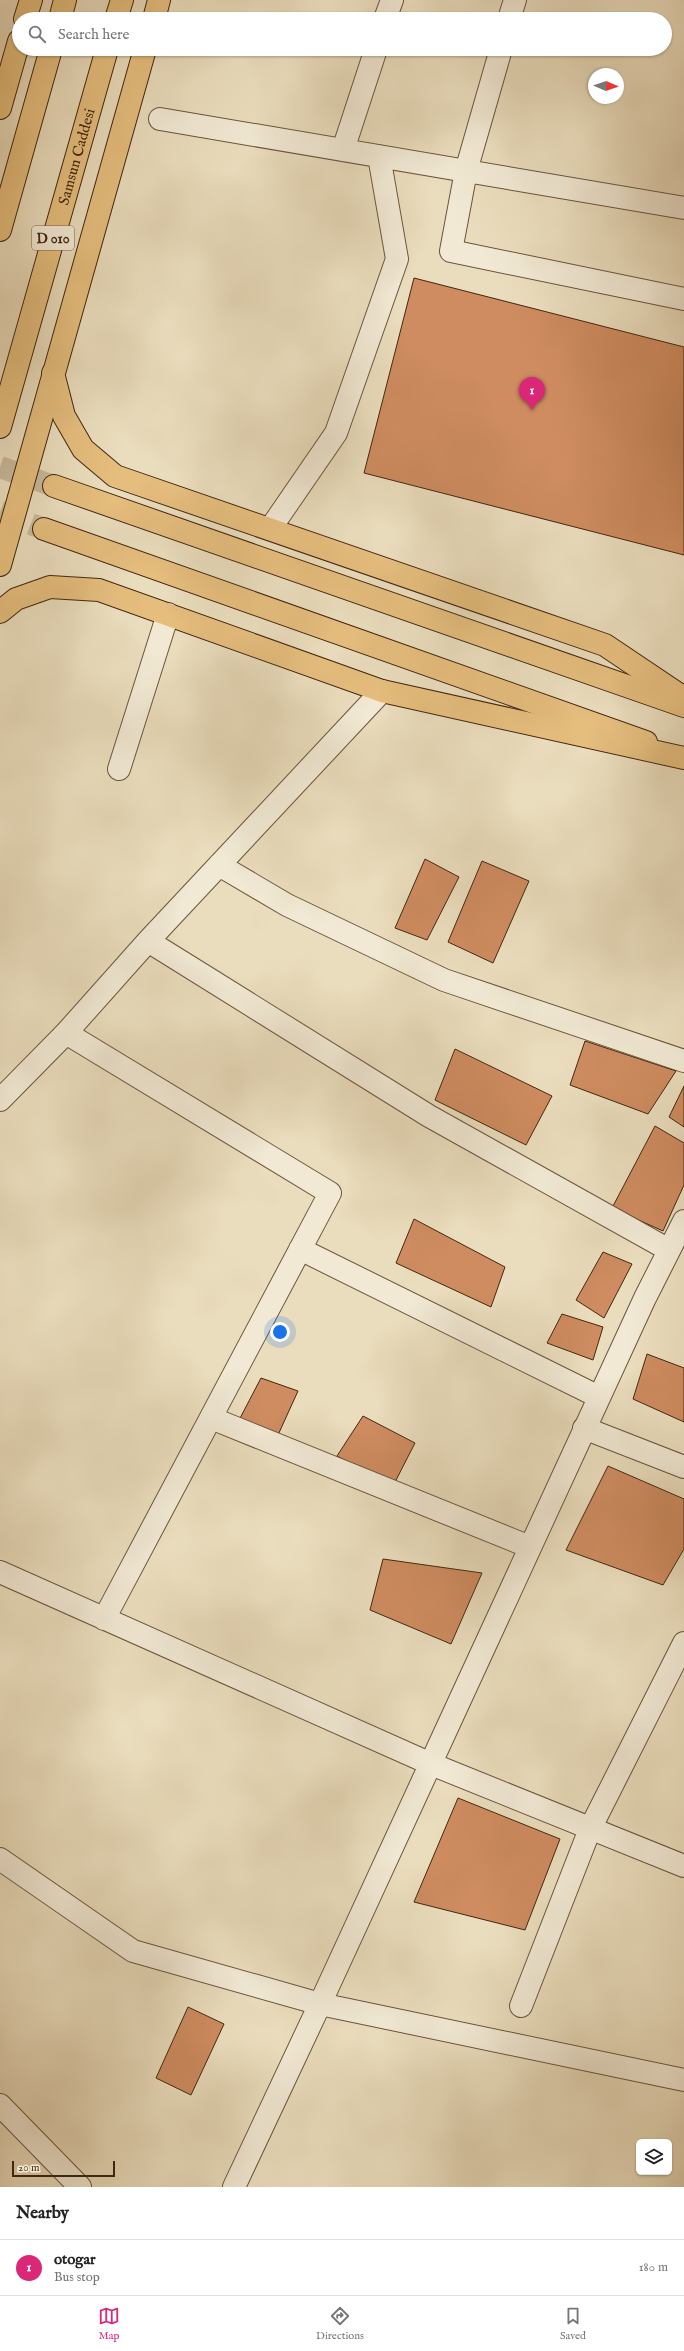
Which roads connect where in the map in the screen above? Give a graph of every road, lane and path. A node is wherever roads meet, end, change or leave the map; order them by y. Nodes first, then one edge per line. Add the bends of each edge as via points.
1 (30, 0) edge
2 (65, 0) edge
3 (122, 0) edge
4 (159, 0) edge
5 (392, 0) edge
6 (515, 0) edge
7 (27, 12) edge
8 (62, 12) edge
9 (118, 12) edge
10 (156, 12) edge
11 (388, 12) edge
12 (511, 12) edge
13 (15, 56) edge
14 (49, 56) edge
15 (105, 56) edge
16 (143, 56) edge
17 (374, 56) edge
18 (499, 56) edge
19 (0, 108) edge
20 (160, 119) dead end
21 (343, 150) junction
22 (379, 156) junction
23 (466, 171) junction
24 (684, 208) edge
25 (0, 230) edge
26 (684, 298) edge
27 (53, 373) junction
28 (0, 427) edge
29 (54, 486) tunnel mouth
30 (44, 529) tunnel mouth
31 (270, 529) junction
32 (0, 565) edge
33 (0, 612) edge
34 (168, 614) junction
35 (382, 691) junction
36 (684, 698) edge
37 (684, 706) edge
38 (684, 757) edge
39 (119, 769) dead end
40 (219, 864) junction
41 (148, 941) junction
42 (66, 1033) junction
43 (684, 1062) edge
44 (0, 1100) edge
45 (684, 1221) edge
46 (300, 1249) junction
47 (669, 1250) junction
48 (599, 1397) junction
49 (211, 1418) junction
50 (584, 1428) junction
51 (684, 1468) edge
52 (530, 1547) junction
53 (0, 1572) edge
54 (104, 1619) junction
55 (684, 1644) edge
56 (431, 1764) junction
57 (590, 1829) junction
58 (0, 1859) edge
59 (684, 1866) edge
60 (320, 2004) junction
61 (521, 2006) dead end
62 (684, 2080) edge
63 (0, 2105) edge
64 (80, 2187) edge
65 (234, 2187) edge

1 - 7 main road
2 - 8 main road
3 - 9 main road
4 - 10 main road
5 - 11 street
6 - 12 street
13 - 19 main road
14 - 25 main road
15 - 28 main road, Samsun Caddesi / D 010
16 - 27 main road
17 - 21 street
18 - 23 street
20 - 21 street
21 - 22 street
22 - 23 street
22 - 31 street via 397,259 336,433
23 - 24 street
23 - 26 street via 451,251
27 - 31 main road via 64,416 83,449 115,476
27 - 32 main road
29 - 37 main road
30 - 38 main road
31 - 36 main road via 605,645
33 - 34 main road via 16,599 50,587 99,590
34 - 35 main road
34 - 39 street
35 - 38 main road
35 - 40 street
40 - 41 street
40 - 43 street via 287,905 444,980
41 - 42 street
41 - 47 street via 429,1116
42 - 44 street
42 - 46 street via 330,1193
45 - 47 street
46 - 48 street
46 - 49 street
47 - 48 street
48 - 50 street
49 - 52 street
49 - 54 street
50 - 51 street
50 - 52 street
52 - 56 street
53 - 54 street
54 - 56 street
55 - 57 street
56 - 57 street
56 - 60 street
57 - 59 street
57 - 61 street
58 - 60 street via 132,1951
60 - 62 street
60 - 65 street
63 - 64 street

